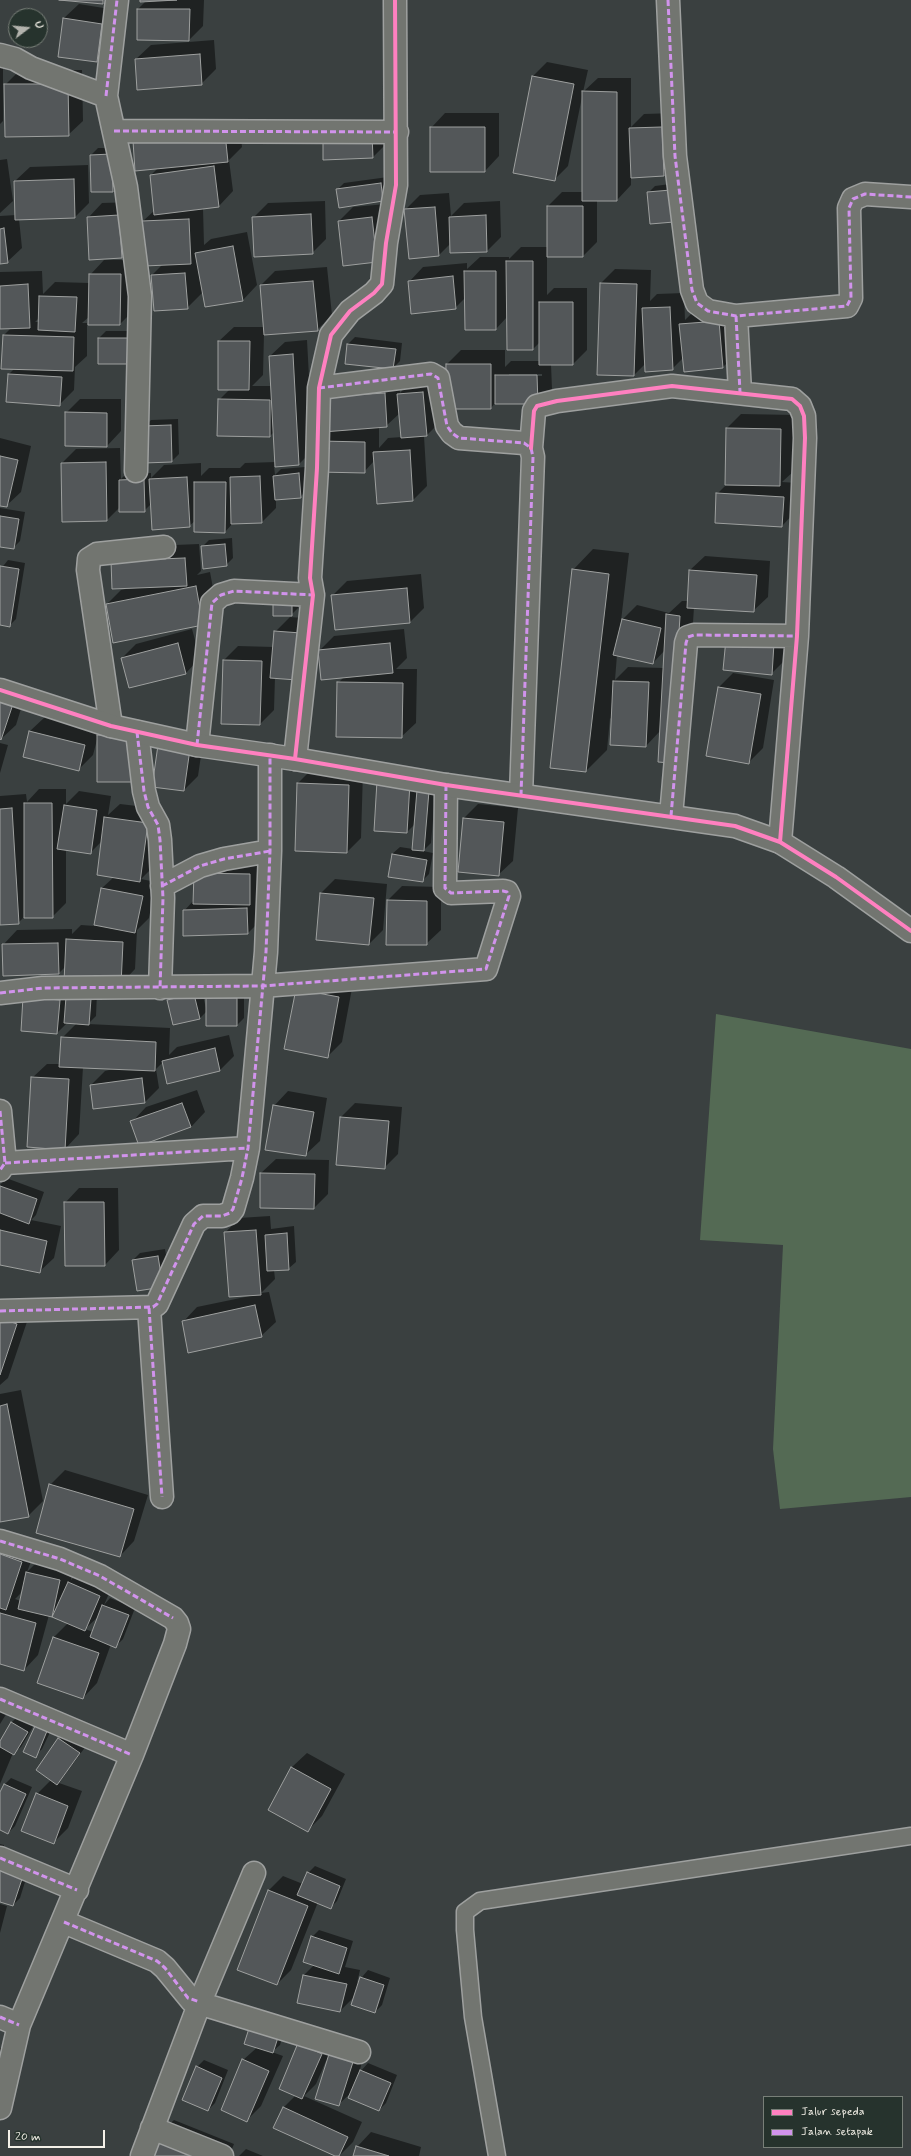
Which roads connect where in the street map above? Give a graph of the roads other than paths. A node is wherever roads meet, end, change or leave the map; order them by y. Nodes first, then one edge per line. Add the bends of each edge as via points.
1 (117, 0) edge
2 (395, 0) edge
3 (668, 0) edge
4 (0, 55) edge
5 (106, 96) junction
6 (114, 131) junction
7 (397, 132) junction
8 (911, 197) edge
9 (736, 316) junction
10 (319, 388) junction
11 (740, 392) junction
12 (531, 448) junction
13 (136, 471) dead end
14 (164, 547) dead end
15 (313, 596) junction
16 (797, 636) junction
17 (0, 690) edge
18 (111, 726) junction
19 (137, 732) junction
20 (197, 745) junction
21 (270, 755) junction
22 (295, 759) junction
23 (446, 785) junction
24 (521, 795) junction
25 (672, 816) junction
26 (780, 842) junction
27 (270, 851) junction
28 (162, 886) junction
29 (911, 931) edge
30 (262, 986) junction
31 (160, 988) junction
32 (0, 993) edge
33 (0, 1111) edge
34 (248, 1148) junction
35 (3, 1167) edge
36 (149, 1308) junction
37 (0, 1311) edge
38 (162, 1497) dead end
39 (0, 1541) edge
40 (0, 1699) edge
41 (132, 1755) junction
42 (911, 1836) edge
43 (0, 1858) edge
44 (254, 1873) dead end
45 (77, 1890) junction
46 (64, 1922) junction
47 (200, 2002) junction
48 (10, 2021) edge
49 (359, 2052) dead end
50 (0, 2108) edge
51 (152, 2128) junction
52 (142, 2156) edge
53 (222, 2156) edge
54 (497, 2156) edge

1 - 5 street
2 - 7 street
3 - 9 street via 675,156 692,290 697,303 708,311
4 - 5 street
5 - 6 street
6 - 7 street
6 - 13 street via 126,187 140,296
7 - 10 street via 396,185 382,284 350,311 331,334
8 - 9 street via 865,194 853,200 850,208 851,298 847,306
9 - 11 street
10 - 12 street via 431,374 438,378 447,426 452,433 459,438 524,443
10 - 15 street via 310,578
11 - 12 street via 672,386 544,403 537,406 534,411
11 - 16 street via 792,399 800,406 804,416
12 - 24 street via 533,457
14 - 18 street via 97,554 89,559 88,570
15 - 20 street via 234,591 221,595 212,603
15 - 22 street
16 - 25 street via 688,637
16 - 26 street
17 - 18 street
18 - 19 street
19 - 20 street
19 - 28 street via 144,791 148,807 158,826
20 - 21 street
21 - 22 street
21 - 27 street
22 - 23 street
23 - 24 street
23 - 30 street via 446,888 451,894 503,891 509,896 486,969
24 - 25 street
25 - 26 street via 735,826
26 - 29 street via 836,877
27 - 28 street via 200,866
27 - 30 street
28 - 31 street
30 - 31 street
30 - 34 street
31 - 32 street via 43,988
33 - 35 street
34 - 35 street
34 - 36 street via 233,1209 222,1216 203,1216 198,1219 157,1304
36 - 37 street
36 - 38 street
39 - 41 street via 60,1559 100,1576 173,1618 177,1623 177,1637
40 - 41 street
41 - 45 street
42 - 54 lane via 480,1901 465,1912 473,2017
43 - 45 street
44 - 47 street
45 - 46 street
46 - 47 street via 157,1961 188,1998
46 - 48 street
47 - 49 street
47 - 51 street
48 - 50 street
51 - 52 street
51 - 53 street

